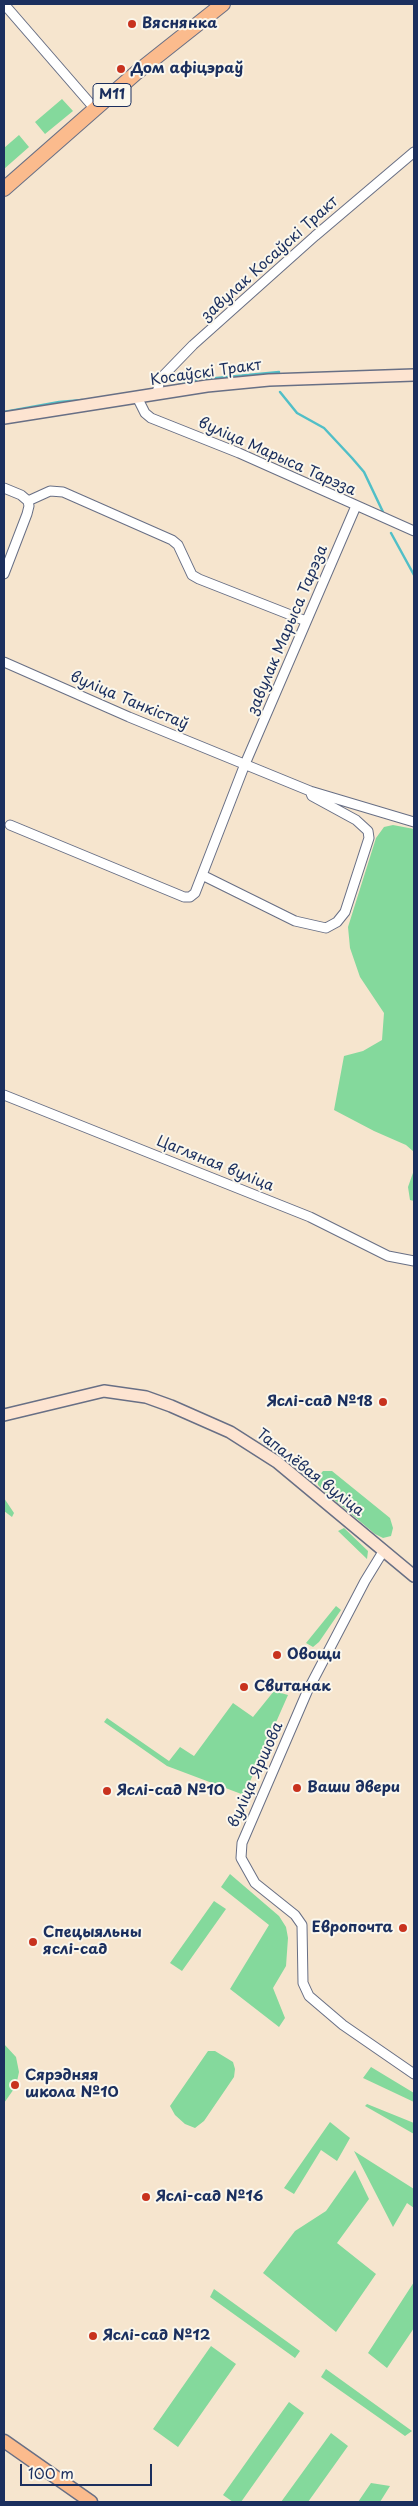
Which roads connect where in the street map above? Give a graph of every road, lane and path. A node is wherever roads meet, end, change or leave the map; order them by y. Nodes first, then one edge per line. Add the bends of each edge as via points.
1 (4, 4) edge
2 (223, 4) edge
3 (95, 109) junction
4 (414, 152) edge
5 (4, 189) edge
6 (414, 375) edge
7 (157, 394) junction
8 (137, 398) junction
9 (4, 418) edge
10 (4, 488) edge
11 (28, 501) junction
12 (356, 506) junction
13 (414, 531) edge
14 (4, 574) edge
15 (306, 621) junction
16 (4, 662) edge
17 (245, 764) junction
18 (310, 791) junction
19 (414, 822) edge
20 (10, 825) dead end
21 (202, 875) junction
22 (4, 1095) edge
23 (414, 1261) edge
24 (4, 1415) edge
25 (384, 1550) junction
26 (414, 1576) edge
27 (414, 2074) edge
28 (4, 2441) edge
29 (91, 2502) edge

1 - 3 street
2 - 3 highway, М11
3 - 5 highway, М11
4 - 7 street, завулак Косаўскі Тракт via 193,345 160,379
6 - 7 main road, Косаўскі Тракт via 269,380
7 - 8 main road, Косаўскі Тракт
8 - 9 main road, Косаўскі Тракт
8 - 12 street, вуліца Марыса Тарэза via 144,413 151,418 239,453
10 - 11 street
11 - 14 street via 28,514
11 - 15 street via 50,491 63,492 172,540 178,545 192,574 199,579
12 - 13 street, вуліца Марыса Тарэза
12 - 15 street, завулак Марыса Тарэза
15 - 17 street, завулак Марыса Тарэза
16 - 17 street, вуліца Танкістаў
17 - 18 street, вуліца Танкістаў
17 - 21 street
18 - 19 street, вуліца Танкістаў
18 - 21 street, вуліца Танкістаў via 312,796 356,820 368,831 369,838 345,912 337,922 326,928 295,921
20 - 21 street via 184,897 190,898 195,893
22 - 23 street, Цагляная вуліца via 310,1217 388,1256
24 - 25 main road, Тапалёвая вуліца via 104,1391 139,1396 171,1406 230,1432 256,1448
25 - 26 main road, Тапалёвая вуліца
25 - 27 street, вуліца Яршова via 307,1692 244,1836 241,1858 255,1883 295,1915 302,1925 303,1983 309,1996 343,2025
28 - 29 main road

